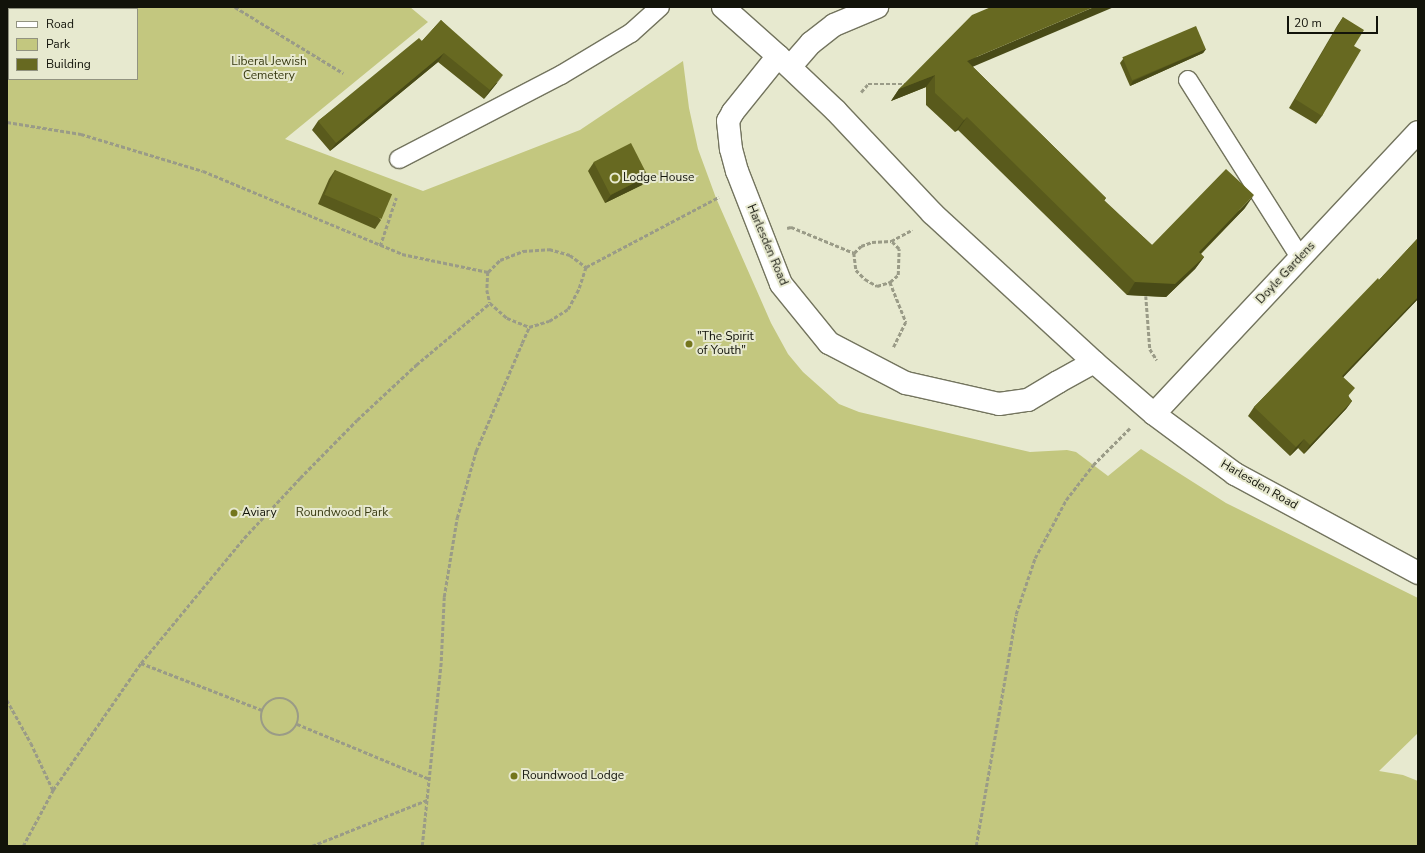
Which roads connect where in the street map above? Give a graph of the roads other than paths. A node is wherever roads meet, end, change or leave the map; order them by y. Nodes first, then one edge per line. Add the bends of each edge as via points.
1 (660, 7) edge
2 (723, 7) edge
3 (877, 7) edge
4 (784, 61) junction
5 (1188, 80) dead end
6 (1418, 132) edge
7 (399, 159) dead end
8 (1300, 257) junction
9 (1094, 362) junction
10 (1154, 414) junction
11 (1418, 573) edge

1 - 7 lane via 631,33 561,75
2 - 4 street, Harlesden Road
3 - 4 street via 834,25
4 - 9 street, Harlesden Road via 836,111 932,213
4 - 9 street, Harlesden Road via 732,112 728,121 731,149 781,284 829,343 906,383 999,404 1028,400
5 - 8 lane
6 - 8 street, Doyle Gardens
8 - 10 street, Doyle Gardens
9 - 10 street, Harlesden Road
10 - 11 street, Harlesden Road via 1235,474

